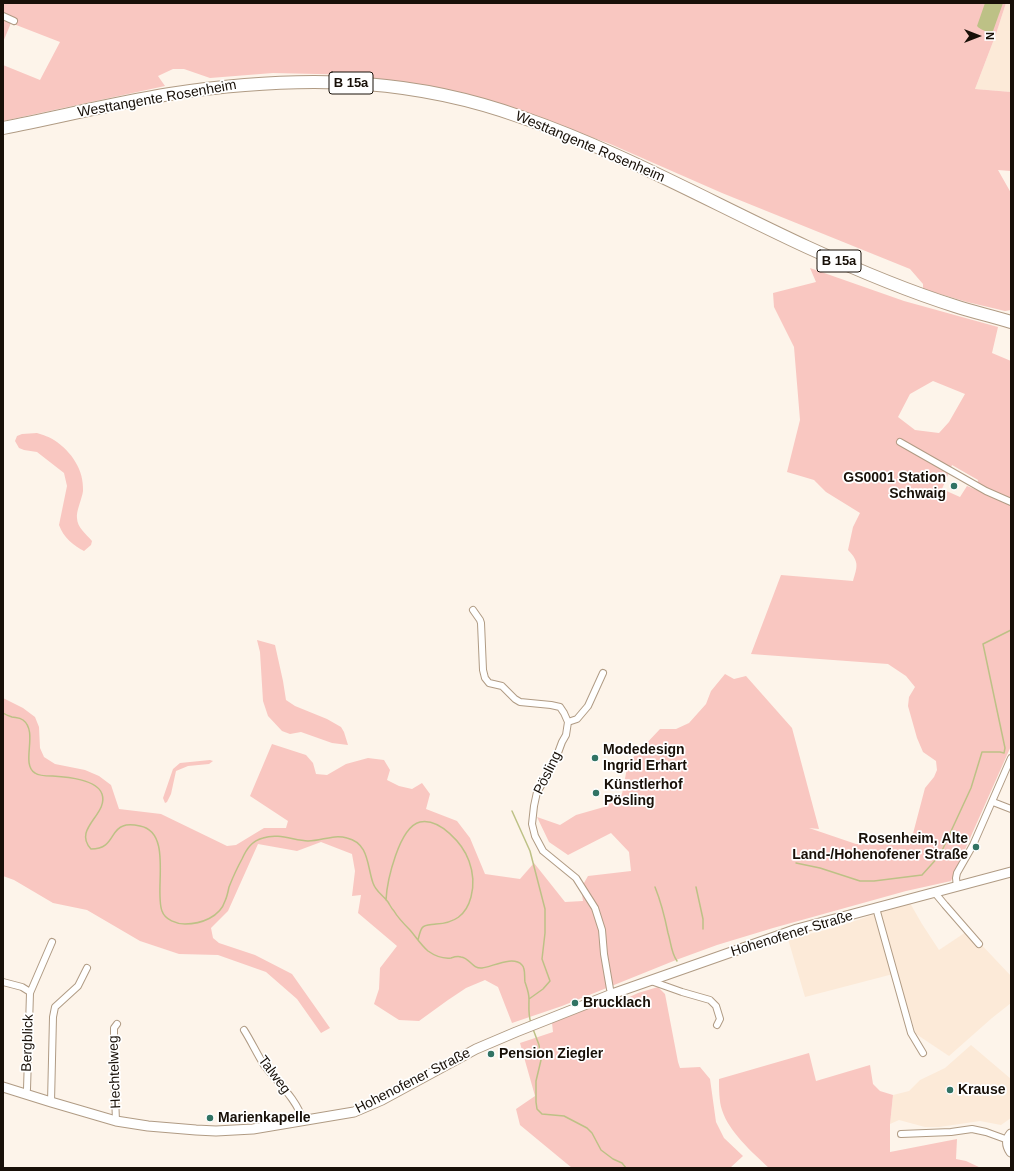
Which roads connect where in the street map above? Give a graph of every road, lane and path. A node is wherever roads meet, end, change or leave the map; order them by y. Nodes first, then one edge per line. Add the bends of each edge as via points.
1 (3, 16) edge
2 (14, 21) dead end
3 (3, 128) edge
4 (1011, 322) edge
5 (900, 442) dead end
6 (1011, 502) edge
7 (473, 610) dead end
8 (603, 673) dead end
9 (568, 722) junction
10 (1011, 758) edge
11 (992, 802) junction
12 (1011, 809) edge
13 (1011, 872) edge
14 (957, 887) junction
15 (935, 892) junction
16 (876, 908) junction
17 (52, 942) dead end
18 (979, 944) dead end
19 (87, 968) dead end
20 (650, 980) junction
21 (3, 982) edge
22 (30, 992) junction
23 (612, 994) junction
24 (117, 1024) dead end
25 (717, 1025) dead end
26 (244, 1030) dead end
27 (923, 1053) dead end
28 (3, 1087) edge
29 (26, 1094) junction
30 (51, 1102) junction
31 (116, 1121) junction
32 (303, 1121) junction
33 (900, 1134) dead end
34 (1009, 1137) edge
35 (1011, 1152) edge

1 - 2 street
3 - 4 highway, Westtangente Rosenheim / B 15a via 170,94 247,84 332,82 419,90 474,102 542,124 638,166 869,275 954,306
5 - 6 street via 986,491
7 - 9 street via 481,623 483,670 489,683 502,686 520,702 560,707
8 - 9 street via 588,706 577,719
9 - 23 street, Pösling via 566,735 555,761 536,792 532,824 543,851 576,878 595,908 602,930
10 - 11 street
11 - 12 street
11 - 14 street via 958,873
13 - 14 main road, Hohenofener Straße
14 - 15 main road, Hohenofener Straße
15 - 16 main road, Hohenofener Straße
15 - 18 street
16 - 20 main road, Hohenofener Straße via 797,929
16 - 27 street via 911,1033
17 - 22 street, Bergblick
19 - 30 street via 78,986 54,1012
20 - 23 main road, Hohenofener Straße
20 - 25 street via 710,1000 716,1006 720,1019
21 - 22 street
22 - 29 street, Bergblick
23 - 32 main road, Hohenofener Straße via 476,1049 382,1100 354,1112
24 - 31 street, Hechtelweg via 114,1028
26 - 32 street, Talweg via 264,1064 293,1100
28 - 29 main road, Hohenofener Straße
29 - 30 main road, Hohenofener Straße
30 - 31 main road, Hohenofener Straße
31 - 32 main road, Hohenofener Straße via 216,1131 253,1129
33 - 34 street via 972,1129
34 - 35 main road via 1007,1144

